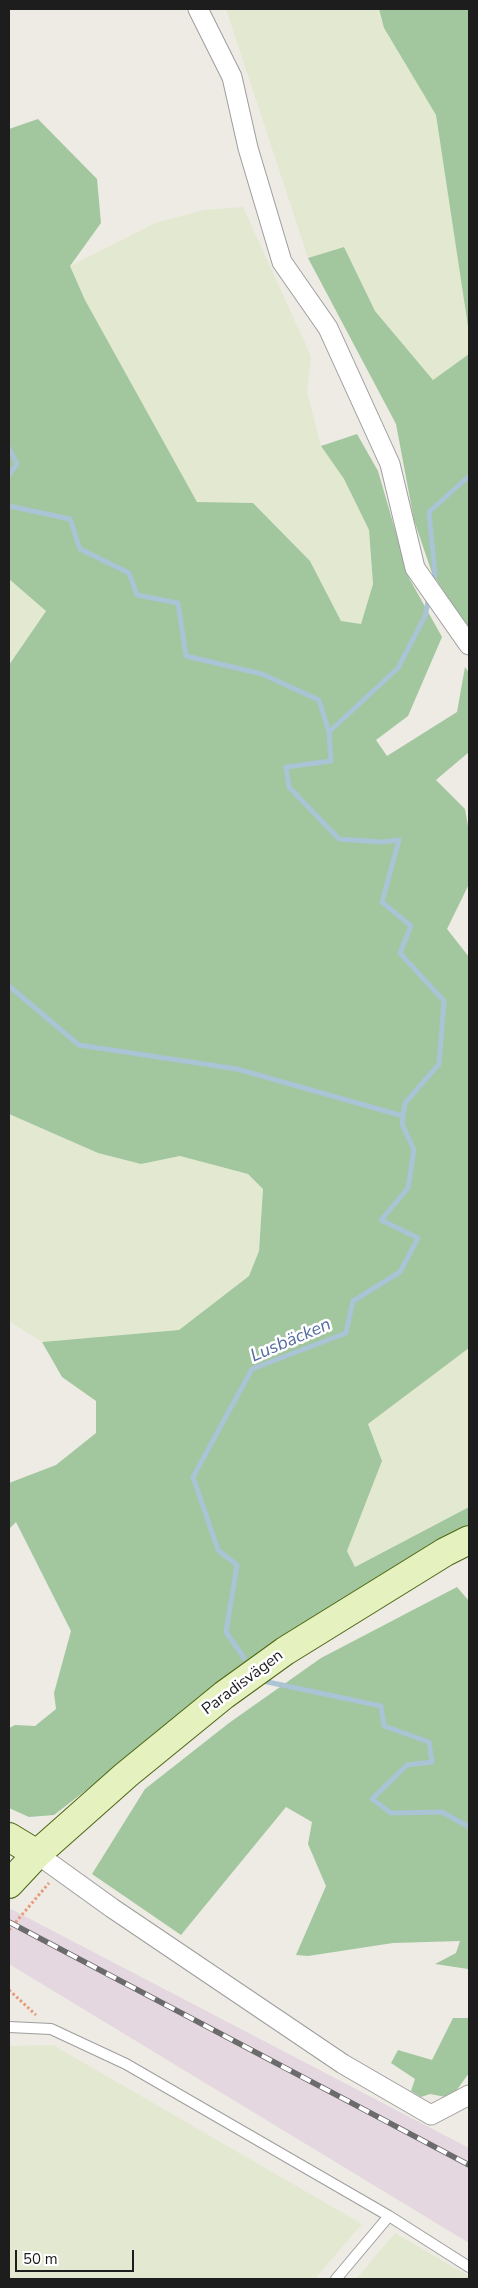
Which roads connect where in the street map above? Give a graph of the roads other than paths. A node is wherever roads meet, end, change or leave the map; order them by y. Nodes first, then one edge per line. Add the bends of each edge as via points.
1 (198, 9) edge
2 (469, 645) edge
3 (469, 1540) edge
4 (9, 1837) edge
5 (37, 1854) junction
6 (9, 1884) edge
7 (9, 2027) edge
8 (469, 2095) edge
9 (389, 2216) junction
10 (469, 2267) edge
11 (336, 2279) edge

1 - 2 street via 232,77 248,148 282,262 328,328 390,464 415,568
3 - 5 street, Paradisvägen via 285,1650 149,1756
4 - 5 street
5 - 6 street, Paradisvägen
5 - 8 street via 343,2064 431,2115
7 - 9 lane via 51,2029 126,2064
9 - 10 lane
9 - 11 lane

